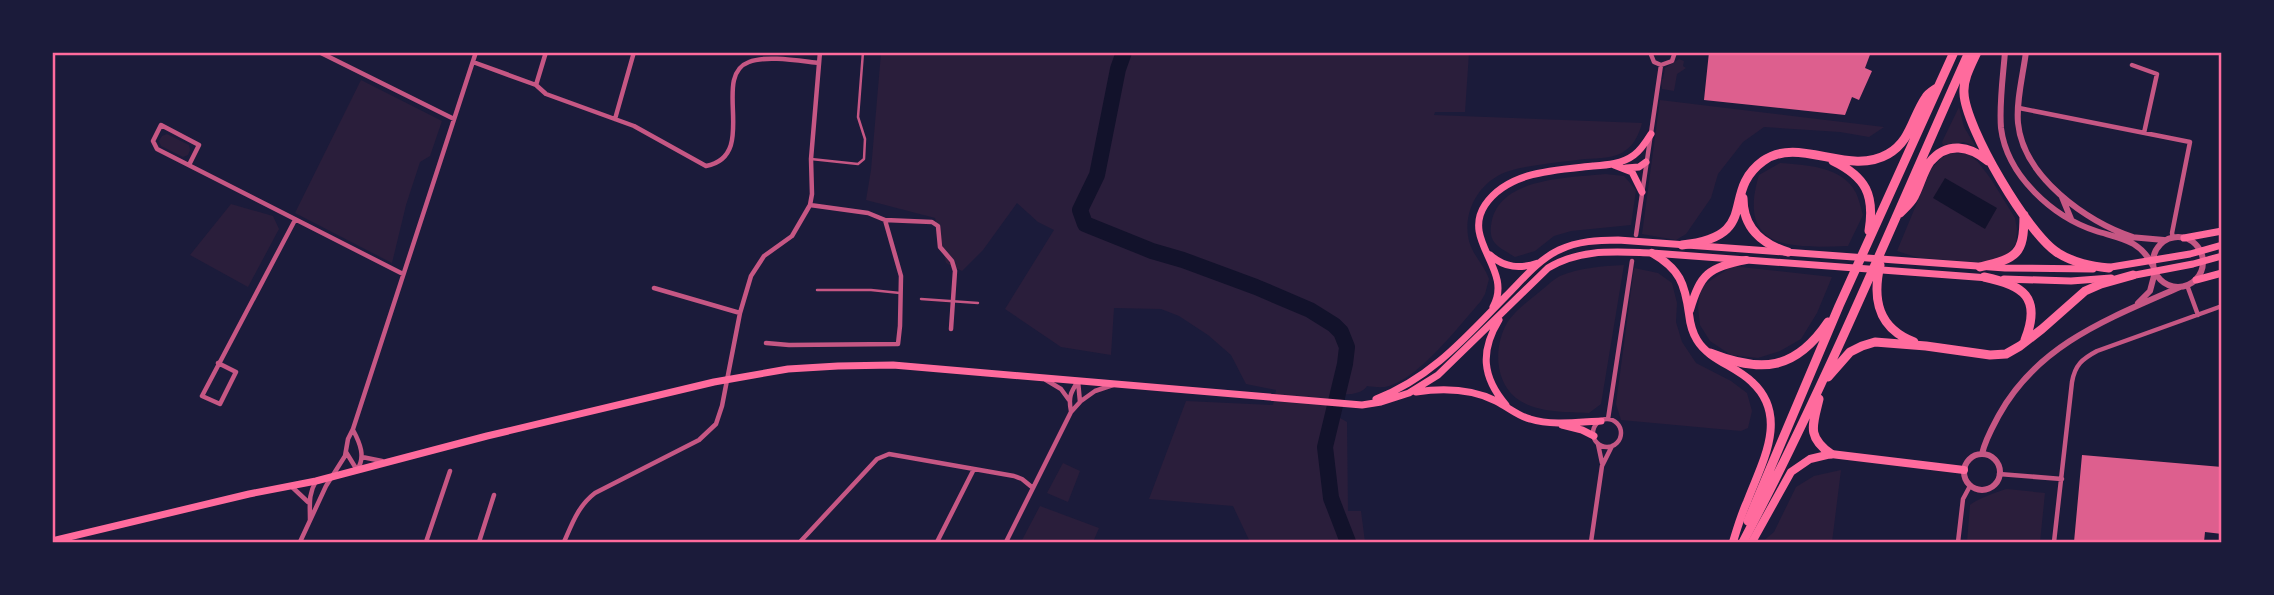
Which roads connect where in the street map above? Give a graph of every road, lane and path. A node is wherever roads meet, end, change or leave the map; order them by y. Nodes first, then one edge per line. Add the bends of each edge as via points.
1 (319, 52) edge
2 (476, 52) edge
3 (546, 52) edge
4 (634, 52) edge
5 (820, 52) edge
6 (863, 52) edge
7 (1650, 52) edge
8 (1675, 52) edge
9 (1954, 52) edge
10 (1969, 52) edge
11 (1977, 52) edge
12 (2005, 52) edge
13 (2026, 52) edge
14 (473, 62) junction
15 (819, 62) junction
16 (1661, 65) junction
17 (2132, 65) dead end
18 (536, 85) junction
19 (1939, 86) junction
20 (2019, 108) junction
21 (454, 118) junction
22 (615, 119) junction
23 (2144, 133) junction
24 (1651, 134) junction
25 (1631, 157) junction
26 (1825, 158) junction
27 (811, 159) junction
28 (1647, 162) junction
29 (1992, 164) junction
30 (189, 165) junction
31 (1610, 165) junction
32 (1625, 168) junction
33 (1744, 186) junction
34 (1642, 191) junction
35 (2059, 192) junction
36 (810, 205) junction
37 (2024, 215) junction
38 (1895, 218) junction
39 (2071, 219) junction
40 (295, 220) junction
41 (885, 220) junction
42 (2221, 231) edge
43 (2109, 234) junction
44 (1636, 235) dead end
45 (2133, 237) junction
46 (2183, 238) junction
47 (2169, 239) junction
48 (1885, 243) junction
49 (1867, 244) junction
50 (1682, 245) junction
51 (2219, 246) edge
52 (1788, 252) junction
53 (1487, 253) junction
54 (1653, 254) junction
55 (2219, 257) edge
56 (1745, 260) junction
57 (1540, 261) junction
58 (1632, 261) dead end
59 (1980, 267) junction
60 (2109, 268) junction
61 (2154, 269) junction
62 (2132, 270) junction
63 (2221, 272) edge
64 (403, 274) junction
65 (1984, 277) junction
66 (2196, 280) junction
67 (2184, 286) junction
68 (654, 288) dead end
69 (817, 290) dead end
70 (900, 293) junction
71 (921, 299) dead end
72 (952, 300) junction
73 (978, 303) dead end
74 (1839, 306) junction
75 (2221, 306) edge
76 (1506, 307) junction
77 (2134, 307) junction
78 (740, 313) junction
79 (1689, 313) junction
80 (1489, 314) junction
81 (2198, 315) junction
82 (951, 329) dead end
83 (2025, 341) junction
84 (766, 343) dead end
85 (1926, 346) junction
86 (1710, 354) junction
87 (218, 363) junction
88 (1039, 377) junction
89 (1078, 380) junction
90 (1822, 383) junction
91 (1118, 384) junction
92 (1409, 393) junction
93 (1069, 400) junction
94 (1080, 402) junction
95 (1362, 405) junction
96 (1508, 408) junction
97 (1071, 412) junction
98 (1605, 420) junction
99 (1551, 422) junction
100 (353, 429) junction
101 (1596, 440) junction
102 (1612, 446) junction
103 (346, 452) junction
104 (1831, 453) junction
105 (1982, 454) junction
106 (362, 457) junction
107 (390, 461) junction
108 (1602, 466) junction
109 (974, 469) junction
110 (357, 470) junction
111 (1964, 470) junction
112 (450, 471) dead end
113 (1999, 474) junction
114 (331, 477) junction
115 (2062, 479) junction
116 (316, 481) junction
117 (290, 485) junction
118 (1970, 486) junction
119 (1033, 488) junction
120 (494, 495) dead end
121 (320, 500) junction
122 (308, 502) junction
123 (310, 521) junction
124 (52, 541) edge
125 (300, 542) edge
126 (426, 542) edge
127 (479, 542) edge
128 (564, 542) edge
129 (800, 542) edge
130 (937, 542) edge
131 (1006, 542) edge
132 (1591, 542) edge
133 (1733, 542) edge
134 (1741, 542) edge
135 (1752, 542) edge
136 (1958, 542) edge
137 (2054, 542) edge

1 - 21 street
2 - 14 street
3 - 18 street
4 - 22 street
5 - 15 street
6 - 27 lane via 858,117 865,139 864,159 858,164
7 - 16 street
8 - 16 street via 1672,61
9 - 19 highway
10 - 38 highway
11 - 29 highway via 1964,94 1970,121
12 - 39 street via 2001,127 2008,153 2034,192
13 - 20 street
14 - 18 street
14 - 21 street
15 - 22 street via 763,59 740,67 734,77 730,149 716,164 698,164 668,143
15 - 27 street
16 - 24 street
17 - 23 street via 2157,74
18 - 22 street via 546,94
19 - 26 highway via 1926,96 1910,132 1891,153 1868,161
19 - 49 highway
20 - 23 street
20 - 35 street via 2026,151 2042,177
21 - 64 street
23 - 47 street via 2190,142
24 - 25 main road
24 - 28 street
25 - 28 main road
25 - 31 main road
26 - 33 highway via 1775,154 1753,169
26 - 49 highway via 1852,172 1868,193
27 - 36 street
28 - 32 main road
28 - 34 street
29 - 37 highway
29 - 38 highway via 1972,150 1943,152 1930,162 1913,199
30 - 30 street via 199,145 161,125 153,141 157,149
30 - 40 street
31 - 32 main road
31 - 53 main road via 1531,175 1493,196 1479,222 1480,241
32 - 34 main road
33 - 50 highway via 1735,218 1724,232 1705,242
33 - 52 highway via 1745,215 1751,229 1769,245
34 - 44 street
35 - 39 street
35 - 45 street via 2104,226
36 - 41 street via 868,213
36 - 78 street via 792,236 756,265
37 - 59 highway via 2024,235 2016,252 2004,262
37 - 60 highway via 2058,253 2080,264
38 - 48 highway
39 - 43 street
40 - 64 street
40 - 87 street
41 - 70 street via 899,264
41 - 72 street via 938,226 940,247 955,271
42 - 46 main road
43 - 45 street
43 - 61 street via 2141,248
45 - 47 street
46 - 47 street
46 - 66 street via 2197,245 2203,259
47 - 61 street via 2155,251
48 - 85 highway via 1876,297 1882,315 1895,331
48 - 90 highway
49 - 74 highway
50 - 52 main road
50 - 57 main road via 1601,240 1575,244
51 - 62 main road
52 - 59 main road
53 - 57 main road via 1511,266
53 - 80 main road via 1499,283
54 - 56 main road
54 - 76 main road via 1597,252 1556,263
54 - 79 main road via 1677,272 1685,286
55 - 62 main road
56 - 65 main road
56 - 79 main road via 1707,273
57 - 80 main road
58 - 98 street
59 - 60 main road
60 - 62 main road
61 - 67 street via 2165,284
61 - 77 street via 2150,291
62 - 65 main road via 2059,281
62 - 83 highway via 2085,291
63 - 66 main road
64 - 100 street
65 - 83 highway via 2016,286 2027,299 2033,313
66 - 67 street
67 - 77 street
67 - 81 street
68 - 78 street
69 - 70 lane
70 - 84 street via 898,344
71 - 72 lane
72 - 73 lane
72 - 82 street
74 - 86 highway via 1811,343 1777,363 1748,366
74 - 134 highway
75 - 81 street
76 - 92 main road via 1438,375
76 - 96 main road via 1491,332 1486,364 1492,387
77 - 105 street via 2065,342 2037,366 2003,407
78 - 128 street via 716,424 705,436 586,500
79 - 86 main road via 1696,339
80 - 95 main road via 1414,382
81 - 115 street via 2080,360 2072,382
83 - 85 highway via 2011,352 1994,355
85 - 90 highway via 1867,344 1850,352
86 - 133 main road via 1758,387 1771,426 1768,450
87 - 87 street via 202,396 220,404 236,372
88 - 89 main road
88 - 93 street via 1061,389
88 - 107 main road via 893,365 788,369 715,382
89 - 91 main road
89 - 93 street
89 - 94 street
90 - 104 highway via 1812,428 1818,443
90 - 134 highway
91 - 94 street via 1095,391
91 - 95 main road
92 - 95 main road
92 - 96 main road via 1460,391
93 - 97 street
94 - 97 street
96 - 99 main road via 1527,418
97 - 119 street
98 - 99 main road
98 - 101 street via 1595,427
98 - 102 street via 1618,425 1621,433
99 - 101 main road via 1582,430
100 - 103 street
100 - 106 street
101 - 102 street
101 - 108 street
102 - 108 street
103 - 110 street
103 - 114 street
104 - 111 main road
104 - 135 main road via 1810,459 1791,472
105 - 111 street via 1970,459
105 - 113 street via 1993,459
106 - 107 street
106 - 110 street
107 - 110 main road
108 - 132 street
109 - 119 street via 1014,476
109 - 129 street via 883,456
109 - 130 street
110 - 114 main road
111 - 118 street
112 - 126 street
113 - 115 street
113 - 118 street via 1986,490
114 - 116 main road
114 - 121 street
115 - 137 street
116 - 117 main road
116 - 121 street
116 - 122 street
117 - 122 street
117 - 124 main road
118 - 136 street via 1963,499
119 - 131 street
120 - 127 street
121 - 123 street
122 - 123 street
123 - 125 street

